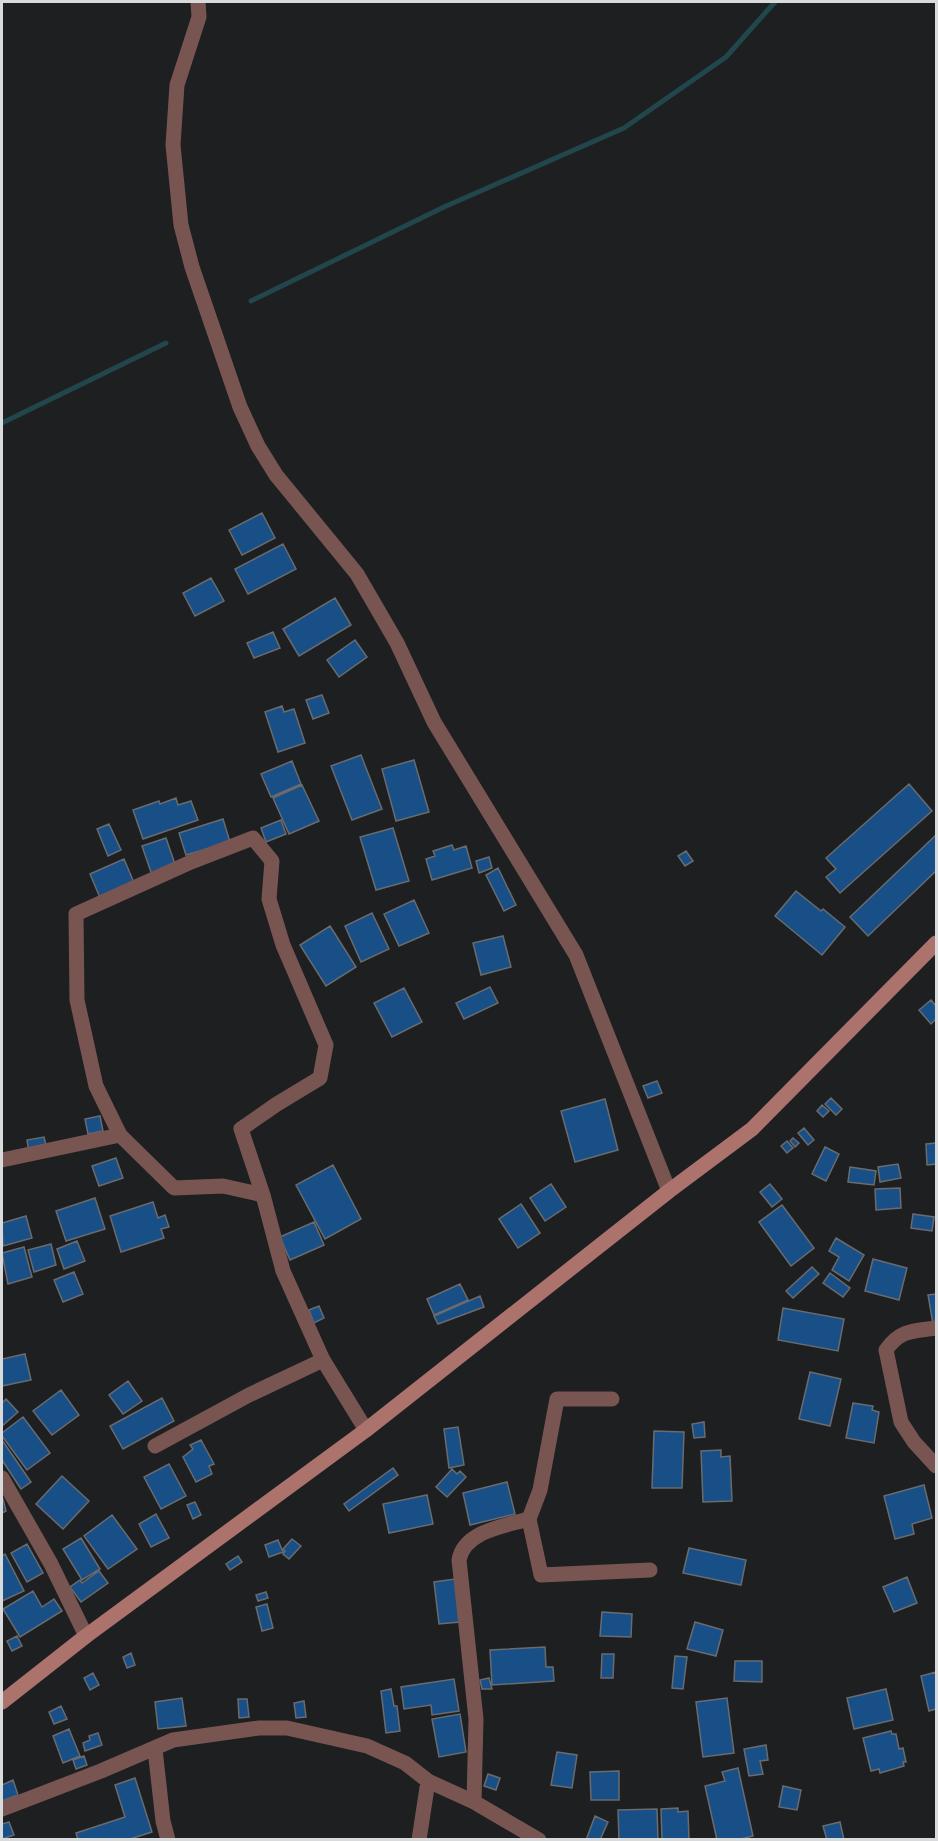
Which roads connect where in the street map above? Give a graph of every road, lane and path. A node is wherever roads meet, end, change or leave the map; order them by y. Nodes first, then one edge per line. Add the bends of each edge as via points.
1 (198, 2) edge
2 (936, 944) edge
3 (120, 1135) junction
4 (2, 1160) edge
5 (669, 1191) junction
6 (263, 1195) junction
7 (936, 1328) edge
8 (323, 1360) junction
9 (612, 1399) dead end
10 (366, 1430) junction
11 (155, 1446) dead end
12 (936, 1466) edge
13 (2, 1478) edge
14 (529, 1519) junction
15 (650, 1570) dead end
16 (86, 1635) junction
17 (2, 1702) edge
18 (155, 1749) junction
19 (428, 1782) junction
20 (474, 1802) junction
21 (2, 1809) edge
22 (168, 1839) edge
23 (419, 1839) edge
24 (538, 1839) edge

1 - 5 street via 200,17 177,85 173,145 181,225 240,407 276,475 357,574 397,643 434,722 576,955
2 - 5 main road via 752,1130
3 - 4 street
3 - 6 street via 174,1188 223,1186
3 - 6 street via 96,1086 77,1000 76,914 253,838 272,861 271,908 327,1045 320,1078 242,1129
5 - 10 main road
6 - 8 street via 283,1271
7 - 12 street via 905,1333 886,1350 901,1422
8 - 10 street
8 - 11 street
9 - 14 street via 557,1399 540,1490
10 - 16 main road
13 - 16 street
14 - 15 street via 541,1575
14 - 20 street via 489,1531 471,1539 461,1549 476,1719
16 - 17 main road
18 - 19 street via 173,1740 287,1728 368,1746 405,1763
18 - 21 street
18 - 22 street
19 - 20 street
19 - 23 street
20 - 24 street

